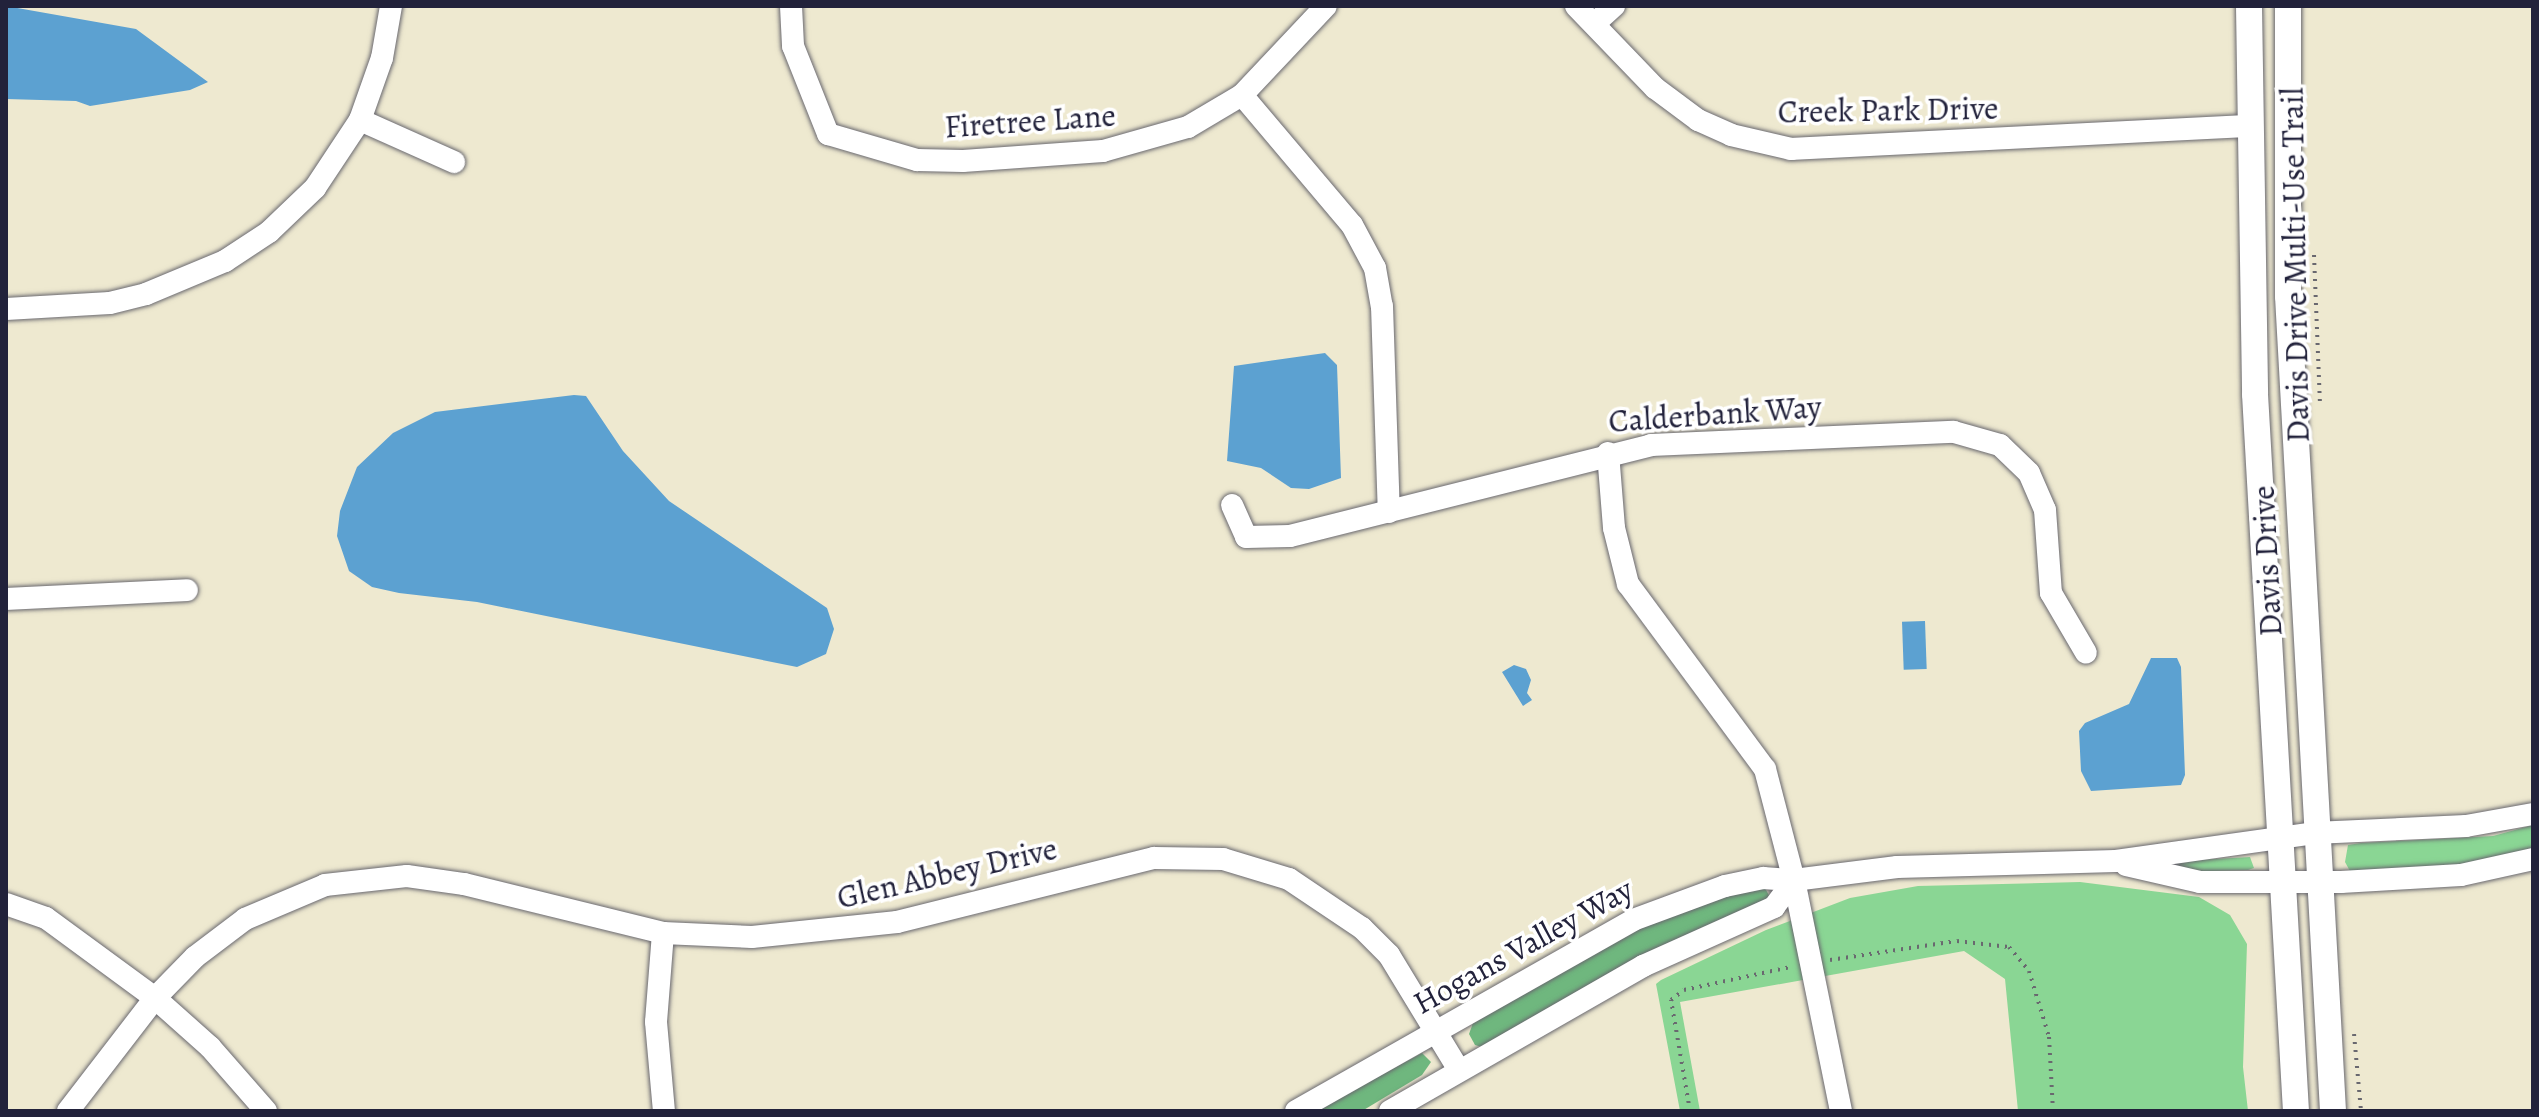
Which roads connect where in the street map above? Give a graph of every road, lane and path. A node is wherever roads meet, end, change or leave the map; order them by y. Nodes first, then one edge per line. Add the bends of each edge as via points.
1 (391, 6) edge
2 (791, 6) edge
3 (1326, 6) edge
4 (1576, 6) edge
5 (1614, 6) edge
6 (2249, 6) edge
7 (2288, 6) edge
8 (1594, 24) junction
9 (1242, 95) junction
10 (360, 120) junction
11 (2250, 126) junction
12 (454, 162) dead end
13 (2313, 246) dead end
14 (6, 309) edge
15 (2320, 405) dead end
16 (1608, 453) junction
17 (1232, 505) dead end
18 (1389, 512) junction
19 (187, 590) dead end
20 (6, 599) edge
21 (2086, 653) dead end
22 (2533, 814) edge
23 (2314, 833) junction
24 (2277, 839) junction
25 (2533, 859) edge
26 (2116, 861) junction
27 (1794, 880) junction
28 (2280, 881) junction
29 (2317, 881) junction
30 (6, 904) edge
31 (663, 933) junction
32 (1811, 963) junction
33 (155, 998) junction
34 (1437, 1029) junction
35 (1459, 1070) junction
36 (68, 1111) edge
37 (266, 1111) edge
38 (664, 1111) edge
39 (1296, 1111) edge
40 (1390, 1111) edge
41 (1690, 1111) edge
42 (1841, 1111) edge
43 (2053, 1111) edge
44 (2296, 1111) edge
45 (2333, 1111) edge

1 - 10 street via 382,58
2 - 9 street, Firetree Lane via 801,74 828,134 917,160 1122,148 1188,127
3 - 9 street, Firetree Lane
4 - 8 street, Creek Park Drive
5 - 8 street
6 - 11 main road, Davis Drive
7 - 23 main road, Davis Drive via 2288,296
8 - 11 street, Creek Park Drive via 1655,88 1698,120 1731,135 1791,149
9 - 18 street via 1344,215 1375,268 1382,306
10 - 12 street
10 - 14 street via 315,188 269,232 225,261 183,281 110,303
11 - 24 main road, Davis Drive via 2255,394
13 - 15 path, Davis Drive Multi-Use Trail
16 - 18 street, Calderbank Way
16 - 21 street, Calderbank Way via 1651,445 1954,432 2000,445 2029,473 2038,490 2045,510 2051,593
16 - 27 street via 1614,528 1628,584 1758,756 1775,799
17 - 18 street, Calderbank Way via 1246,537 1328,530
19 - 20 street
22 - 23 street, Hogans Valley Way via 2466,826
23 - 24 street, Hogans Valley Way
23 - 29 main road, Davis Drive
24 - 26 street, Hogans Valley Way
24 - 28 main road, Davis Drive
25 - 29 street, Hogans Valley Way via 2435,877
26 - 27 street, Hogans Valley Way via 1897,867
26 - 28 street, Hogans Valley Way via 2200,882
27 - 32 street
27 - 34 street, Hogans Valley Way via 1763,878 1685,897 1633,920
27 - 35 street via 1774,907 1643,966
28 - 29 street, Hogans Valley Way
28 - 44 main road, Davis Drive
29 - 45 main road, Davis Drive
30 - 33 street via 46,918
31 - 33 street, Glen Abbey Drive via 464,884 407,876 365,879 325,885 245,919 195,957
31 - 34 street, Glen Abbey Drive via 832,932 939,913 1121,864 1154,858 1223,859 1289,879 1362,928 1389,955
31 - 38 street via 656,1047
32 - 41 path via 1684,990 1671,1000
32 - 42 street
32 - 43 path via 1957,941 2009,947 2029,971 2049,1037
33 - 36 street, Glen Abbey Drive
33 - 37 street via 210,1047
34 - 35 street, Glen Abbey Drive
34 - 39 street, Hogans Valley Way
35 - 40 street

